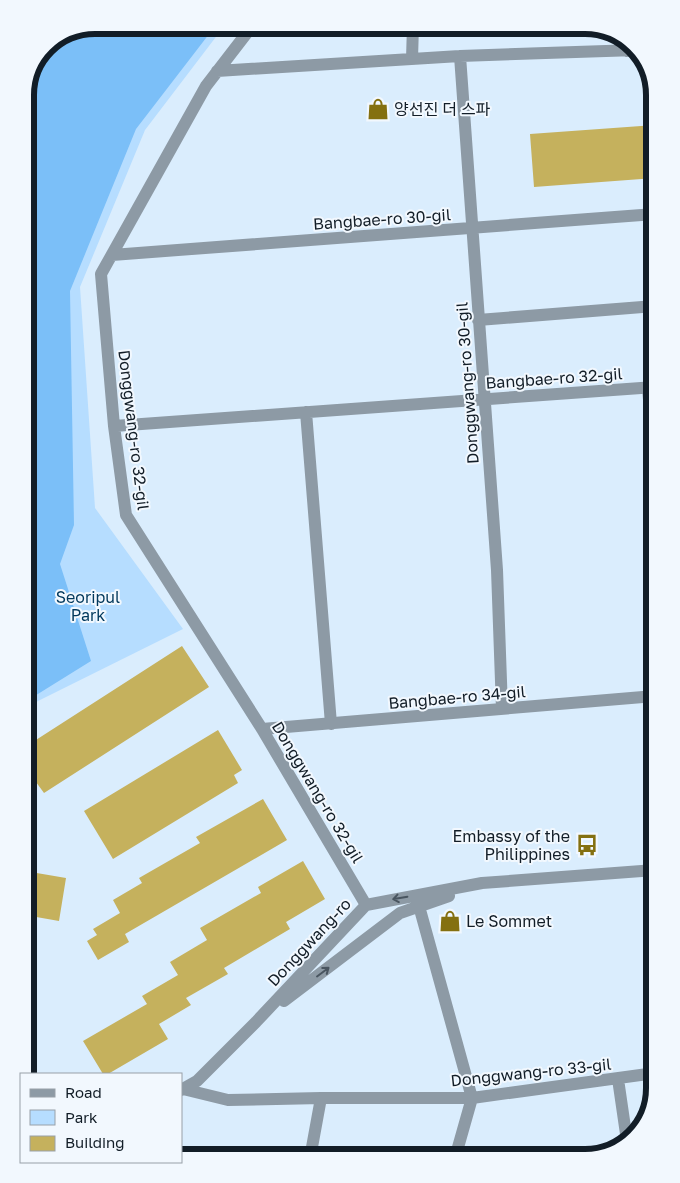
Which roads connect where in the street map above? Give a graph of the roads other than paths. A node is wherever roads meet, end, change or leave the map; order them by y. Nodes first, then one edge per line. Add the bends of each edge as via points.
1 (246, 34) edge
2 (413, 34) edge
3 (627, 51) edge
4 (460, 56) junction
5 (412, 59) junction
6 (217, 71) junction
7 (646, 215) edge
8 (473, 229) junction
9 (112, 255) junction
10 (646, 307) edge
11 (478, 320) junction
12 (646, 388) edge
13 (485, 400) junction
14 (306, 412) junction
15 (114, 426) junction
16 (646, 697) edge
17 (502, 709) junction
18 (331, 724) junction
19 (262, 729) junction
20 (646, 871) edge
21 (482, 884) junction
22 (366, 904) junction
23 (419, 906) junction
24 (256, 1022) junction
25 (646, 1074) edge
26 (618, 1079) junction
27 (182, 1093) edge
28 (321, 1098) junction
29 (472, 1098) junction
30 (626, 1133) edge
31 (312, 1149) edge
32 (458, 1149) edge

1 - 6 street, Donggwang-ro 32-gil
2 - 5 street
3 - 4 street
4 - 5 street
4 - 8 street, Donggwang-ro 30-gil
5 - 6 street
6 - 9 street, Donggwang-ro 32-gil
7 - 8 street, Bangbae-ro 30-gil
8 - 9 street, Bangbae-ro 30-gil
8 - 11 street, Donggwang-ro 30-gil
9 - 15 street, Donggwang-ro 32-gil via 101,274
10 - 11 street
11 - 13 street, Donggwang-ro 30-gil
12 - 13 street, Bangbae-ro 32-gil
13 - 14 street, Bangbae-ro 32-gil
13 - 17 street, Donggwang-ro 30-gil via 497,570
14 - 15 street, Bangbae-ro 32-gil
14 - 18 street
15 - 19 street, Donggwang-ro 32-gil via 126,515
16 - 17 street, Bangbae-ro 34-gil
17 - 18 street, Bangbae-ro 34-gil
18 - 19 street, Bangbae-ro 34-gil
19 - 22 street, Donggwang-ro 32-gil
20 - 21 street, Donggwang-ro
21 -> 22 street, Donggwang-ro
21 - 23 street, Donggwang-ro
22 - 24 street, Donggwang-ro
24 -> 23 street, Donggwang-ro via 400,913
23 - 29 street
24 - 27 street, Donggwang-ro
25 - 26 street, Donggwang-ro 33-gil
26 - 29 street, Donggwang-ro 33-gil
26 - 30 street
27 - 28 street, Donggwang-ro 33-gil via 228,1100
28 - 29 street, Donggwang-ro 33-gil
28 - 31 street
29 - 32 street

